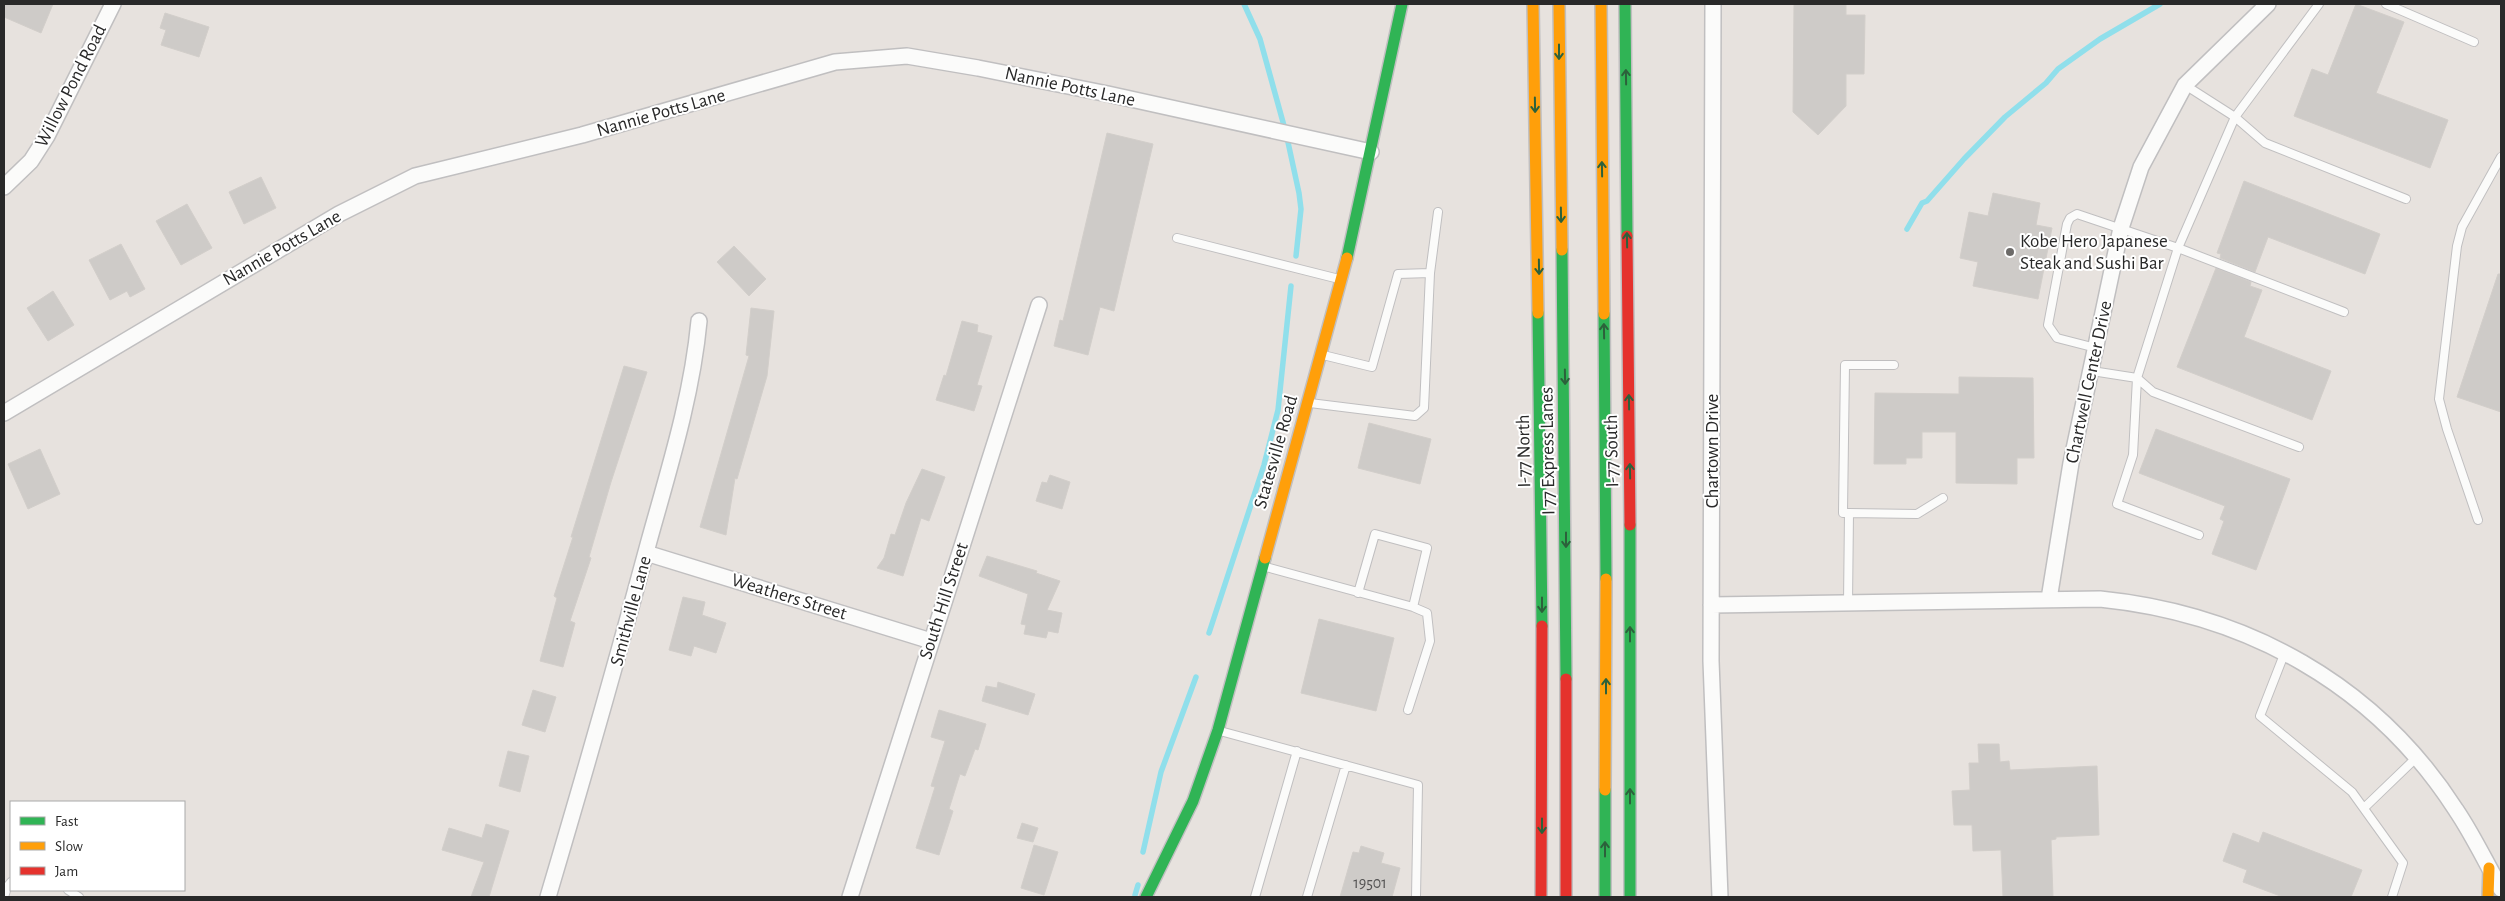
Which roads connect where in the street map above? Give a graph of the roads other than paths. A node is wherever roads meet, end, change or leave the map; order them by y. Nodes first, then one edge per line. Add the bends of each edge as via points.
1 (113, 4) edge
2 (1402, 4) edge
3 (1533, 4) edge
4 (1559, 4) edge
5 (1601, 4) edge
6 (1625, 4) edge
7 (1713, 4) edge
8 (2268, 4) edge
9 (2319, 4) edge
10 (2386, 4) edge
11 (2474, 42) dead end
12 (2185, 85) junction
13 (2234, 118) junction
14 (1371, 152) junction
15 (2501, 157) edge
16 (4, 187) edge
17 (2406, 199) dead end
18 (1438, 212) dead end
19 (2121, 228) junction
20 (1177, 238) dead end
21 (2178, 248) junction
22 (1430, 273) junction
23 (1341, 280) junction
24 (1040, 305) dead end
25 (2344, 312) dead end
26 (699, 321) dead end
27 (2096, 348) junction
28 (1321, 354) junction
29 (1894, 365) dead end
30 (2092, 371) junction
31 (2137, 378) junction
32 (1308, 403) junction
33 (4, 413) edge
34 (2299, 448) dead end
35 (1943, 498) dead end
36 (1849, 513) junction
37 (2478, 520) dead end
38 (2199, 535) dead end
39 (646, 553) junction
40 (1262, 566) junction
41 (1358, 592) junction
42 (2049, 599) junction
43 (1848, 603) junction
44 (1711, 605) junction
45 (1413, 607) junction
46 (931, 641) junction
47 (2285, 651) junction
48 (1542, 707) junction
49 (1408, 710) dead end
50 (1218, 730) junction
51 (1297, 751) junction
52 (2417, 757) junction
53 (1346, 765) junction
54 (2364, 808) junction
55 (1529, 831) dead end
56 (2489, 868) junction
57 (10, 883) edge
58 (2501, 889) edge
59 (4, 897) edge
60 (548, 897) edge
61 (850, 897) edge
62 (1146, 897) edge
63 (1255, 897) edge
64 (1307, 897) edge
65 (1416, 897) edge
66 (1541, 897) edge
67 (1566, 897) edge
68 (1605, 897) edge
69 (1630, 897) edge
70 (1720, 897) edge
71 (2392, 897) edge
72 (2488, 897) edge

1 - 16 street, Willow Pond Road via 48,136 31,161
2 - 14 main road, Statesville Road
3 -> 48 main road, I-77 North via 1540,327
4 -> 67 main road, I 77 Express Lanes via 1566,536
68 -> 5 main road via 1606,535
69 -> 6 main road, I-77 South
7 - 44 street, Chartown Drive
8 - 12 street, Chartwell Center Drive
9 - 13 lane
10 - 11 lane
12 - 13 lane
12 - 19 street, Chartwell Center Drive via 2141,168
13 - 17 lane via 2265,143
13 - 21 lane
14 - 23 main road, Statesville Road
14 - 33 street, Nannie Potts Lane via 1108,94 907,56 835,62 582,135 415,176 339,214
15 - 37 lane via 2462,227 2457,246 2439,399 2446,429
18 - 22 lane
19 - 21 lane
19 - 27 street, Chartwell Center Drive
19 - 27 lane via 2077,214 2067,224 2048,325 2057,338
20 - 23 lane
21 - 25 lane
21 - 31 lane
22 - 28 lane via 1398,274 1372,367
22 - 32 lane via 1424,408 1415,416
23 - 28 main road, Statesville Road
24 - 46 street, South Hill Street
26 - 39 street, Smithville Lane via 689,392
27 - 30 street, Chartwell Center Drive
28 - 32 main road, Statesville Road
29 - 36 lane via 1845,365 1843,513
30 - 31 lane
30 - 42 street, Chartwell Center Drive via 2071,463
31 - 34 lane via 2153,392
31 - 38 lane via 2133,455 2117,504
32 - 40 main road, Statesville Road
35 - 36 lane via 1917,514
36 - 43 lane
39 - 46 street, Weathers Street
39 - 60 street, Smithville Lane
40 - 41 lane
40 - 50 main road, Statesville Road
41 - 45 lane
41 - 45 lane via 1375,534 1427,548
42 - 43 street
42 - 47 street via 2100,599 2153,606 2207,620
43 - 44 street
44 - 70 street, Chartown Drive
45 - 49 lane via 1427,613 1430,641
46 - 61 street, South Hill Street
47 - 52 street via 2330,678 2370,710
47 - 54 lane via 2260,716 2352,792
48 - 55 main road
48 -> 66 main road, I-77 North
50 - 51 lane
50 - 62 main road, Statesville Road via 1193,801
51 - 53 lane
51 - 63 lane
52 - 54 lane
52 - 56 street via 2457,810
53 - 64 lane
53 - 65 lane via 1418,785
54 - 71 lane via 2402,863
56 - 58 street
56 - 72 main road
57 - 59 lane

